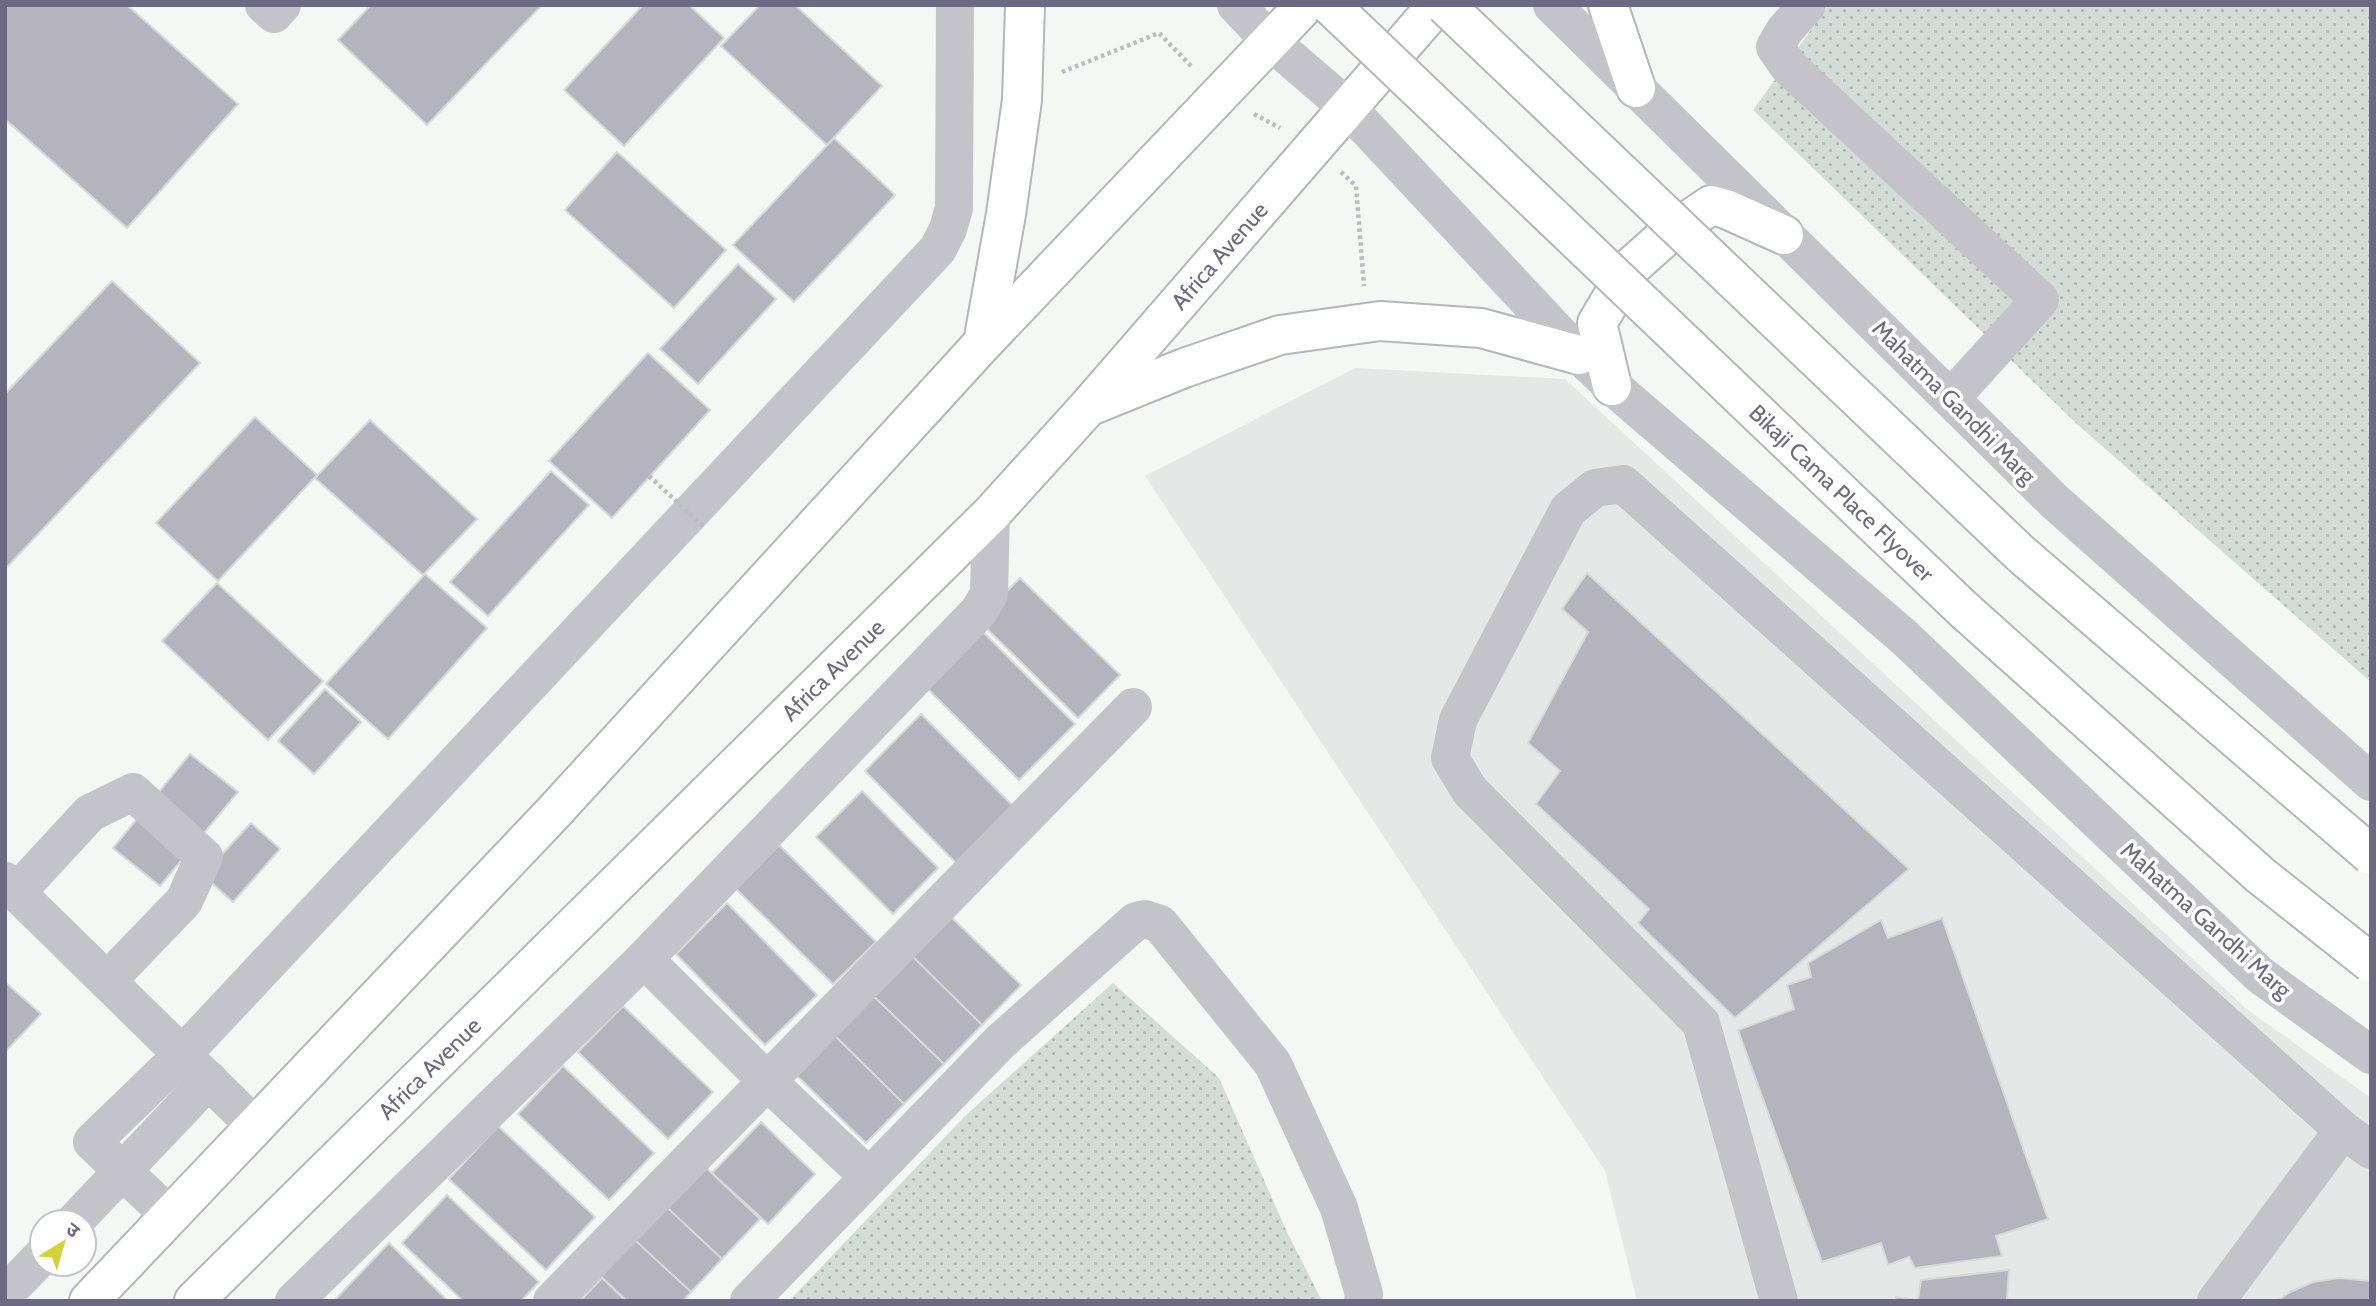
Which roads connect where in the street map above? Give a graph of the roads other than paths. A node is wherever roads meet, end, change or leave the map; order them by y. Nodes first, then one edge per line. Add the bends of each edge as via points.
1 (264, 5) edge
2 (282, 5) edge
3 (955, 5) edge
4 (1025, 5) edge
5 (1236, 5) edge
6 (1305, 5) edge
7 (1330, 5) edge
8 (1437, 5) edge
9 (1445, 5) edge
10 (1552, 5) edge
11 (1608, 5) edge
12 (1807, 5) edge
13 (1270, 41) junction
14 (1636, 88) junction
15 (1347, 107) junction
16 (1784, 235) junction
17 (983, 343) junction
18 (1579, 355) junction
19 (1612, 386) junction
20 (1951, 398) junction
21 (1088, 407) junction
22 (991, 514) junction
23 (1133, 707) dead end
24 (2371, 782) edge
25 (2371, 855) edge
26 (11, 886) edge
27 (644, 959) junction
28 (2371, 963) edge
29 (107, 981) junction
30 (2371, 1055) edge
31 (196, 1068) junction
32 (766, 1081) junction
33 (254, 1125) junction
34 (2357, 1140) edge
35 (123, 1171) junction
36 (869, 1177) junction
37 (87, 1208) edge
38 (169, 1215) junction
39 (28, 1270) edge
40 (5, 1294) edge
41 (89, 1301) edge
42 (194, 1301) edge
43 (294, 1301) edge
44 (552, 1301) edge
45 (749, 1301) edge
46 (1363, 1301) edge
47 (1779, 1301) edge
48 (2216, 1301) edge

1 - 2 street via 274,15
3 - 31 street via 954,208 938,249
4 - 17 main road via 1022,88
5 - 13 street, Mahatma Gandhi Marg
6 - 13 main road
7 - 28 main road, Bikaji Cama Place Flyover, bridge via 1963,609 2260,876
8 - 15 main road, Africa Avenue
9 - 25 main road, bridge via 2021,554
10 - 14 street, Mahatma Gandhi Marg
11 - 14 main road
12 - 20 street via 1775,47 1789,67 2040,300
13 - 15 street, Mahatma Gandhi Marg
13 - 17 main road
14 - 16 street, Mahatma Gandhi Marg
15 - 18 street, Mahatma Gandhi Marg
15 - 21 main road, Africa Avenue
16 - 19 main road via 1711,205 1667,235 1630,268 1597,323
16 - 20 street, Mahatma Gandhi Marg
17 - 33 main road via 553,813
18 - 19 street, Mahatma Gandhi Marg
18 - 21 main road via 1481,328 1380,321 1280,335
19 - 30 street, Mahatma Gandhi Marg via 1905,638 2260,975
20 - 24 street, Mahatma Gandhi Marg via 2054,501
21 - 22 main road, Africa Avenue
22 - 27 street via 989,594 979,611
22 - 42 main road, Africa Avenue
23 - 32 street
26 - 29 street
26 - 29 street via 90,813 133,792 204,857 184,901
27 - 32 street
27 - 43 street
29 - 31 street
31 - 33 street
31 - 35 street via 92,1142
32 - 36 street
32 - 44 street
33 - 38 main road
34 - 47 street via 1623,484 1595,488 1569,510 1458,720 1450,758 1470,791 1701,1023
34 - 48 street
35 - 37 street
35 - 38 street
36 - 45 street
36 - 46 street via 1000,1042 1136,921 1153,920 1273,1064 1339,1208
38 - 41 main road
39 - 40 street

